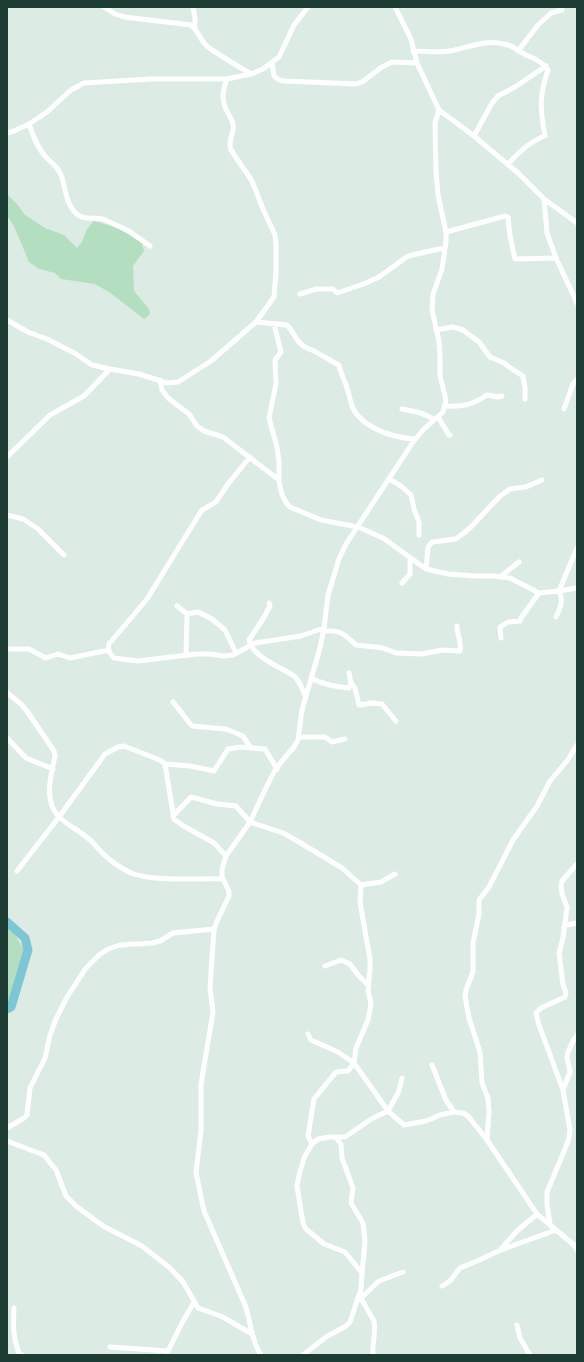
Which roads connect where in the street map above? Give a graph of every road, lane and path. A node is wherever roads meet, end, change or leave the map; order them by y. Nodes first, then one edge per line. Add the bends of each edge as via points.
1 (104, 7) edge
2 (193, 7) edge
3 (308, 7) edge
4 (395, 7) edge
5 (562, 10) dead end
6 (195, 28) junction
7 (413, 51) junction
8 (518, 51) junction
9 (272, 62) junction
10 (417, 63) junction
11 (546, 66) junction
12 (251, 74) junction
13 (227, 79) junction
14 (439, 110) junction
15 (29, 124) junction
16 (7, 133) edge
17 (474, 136) junction
18 (508, 164) junction
19 (544, 199) junction
20 (577, 223) edge
21 (446, 232) junction
22 (150, 246) dead end
23 (445, 249) junction
24 (556, 258) junction
25 (300, 294) dead end
26 (577, 303) edge
27 (7, 320) edge
28 (256, 322) junction
29 (274, 324) junction
30 (436, 330) junction
31 (110, 369) junction
32 (577, 379) edge
33 (160, 380) junction
34 (502, 396) dead end
35 (525, 399) dead end
36 (446, 406) junction
37 (402, 409) dead end
38 (564, 409) dead end
39 (436, 419) junction
40 (450, 435) dead end
41 (415, 439) junction
42 (250, 456) junction
43 (7, 457) edge
44 (389, 479) junction
45 (279, 480) junction
46 (542, 480) dead end
47 (7, 515) edge
48 (358, 526) junction
49 (419, 534) dead end
50 (577, 548) edge
51 (64, 555) dead end
52 (410, 558) junction
53 (519, 562) dead end
54 (426, 569) junction
55 (500, 577) junction
56 (402, 583) dead end
57 (577, 588) edge
58 (560, 592) junction
59 (539, 593) junction
60 (269, 603) dead end
61 (176, 606) dead end
62 (187, 614) junction
63 (556, 617) dead end
64 (457, 626) dead end
65 (324, 630) junction
66 (501, 638) dead end
67 (250, 645) junction
68 (7, 649) edge
69 (108, 650) junction
70 (236, 653) junction
71 (186, 656) junction
72 (349, 673) dead end
73 (311, 678) junction
74 (351, 683) junction
75 (7, 692) edge
76 (305, 695) junction
77 (173, 702) dead end
78 (396, 721) dead end
79 (299, 737) junction
80 (7, 738) edge
81 (345, 739) dead end
82 (577, 745) edge
83 (251, 748) junction
84 (165, 764) junction
85 (52, 769) junction
86 (277, 769) junction
87 (173, 816) junction
88 (59, 817) junction
89 (250, 822) junction
90 (226, 856) junction
91 (577, 864) edge
92 (17, 871) dead end
93 (395, 874) dead end
94 (223, 879) junction
95 (362, 884) junction
96 (566, 918) junction
97 (570, 923) junction
98 (577, 923) edge
99 (564, 927) junction
100 (214, 929) junction
101 (325, 966) dead end
102 (368, 985) junction
103 (308, 1034) dead end
104 (577, 1035) edge
105 (354, 1063) junction
106 (432, 1065) dead end
107 (402, 1078) dead end
108 (563, 1090) junction
109 (388, 1111) junction
110 (454, 1112) junction
111 (7, 1128) edge
112 (336, 1138) junction
113 (487, 1140) junction
114 (7, 1141) edge
115 (312, 1144) junction
116 (537, 1214) junction
117 (550, 1224) junction
118 (556, 1230) junction
119 (501, 1250) junction
120 (577, 1250) edge
121 (402, 1272) dead end
122 (362, 1273) junction
123 (442, 1286) dead end
124 (360, 1296) junction
125 (194, 1302) junction
126 (14, 1308) dead end
127 (517, 1325) dead end
128 (252, 1334) junction
129 (110, 1347) dead end
130 (133, 1349) junction
131 (169, 1353) edge
132 (22, 1355) edge
133 (128, 1355) edge
134 (261, 1355) edge
135 (303, 1355) edge
136 (373, 1355) edge
137 (530, 1355) edge

1 - 6 street via 124,17 189,24
2 - 6 street
3 - 9 street via 294,25 281,53
4 - 7 street
5 - 8 street via 551,13 538,25
6 - 12 street via 207,46
7 - 8 street via 448,51 494,42 512,46
7 - 10 street
8 - 11 street
9 - 10 street via 274,76 279,80 350,84 362,82 392,62
9 - 12 street
10 - 14 street
11 - 17 street via 496,98
11 - 18 street via 548,70 540,102 545,136 519,153
12 - 13 street
13 - 15 street via 152,79 84,83 71,90
13 - 28 street via 222,96 233,125 229,145 252,181 276,240 274,295
14 - 17 street
14 - 21 street via 435,123 438,195
15 - 16 street
15 - 22 street via 44,155 61,174 66,196 78,215 102,219 129,231
17 - 18 street
18 - 19 street
19 - 20 street
19 - 24 street via 547,234
21 - 23 street
21 - 24 street via 505,216 508,217 515,259
23 - 25 street via 408,256 378,278 337,294 333,289 316,289
23 - 30 street via 442,269 432,299
24 - 26 street
27 - 31 street via 28,332 48,339 92,365
28 - 29 street
28 - 33 street via 212,361 178,382 167,383
29 - 41 street via 287,325 302,346 339,365 352,406 360,417 381,432
29 - 45 street via 281,352 275,360 276,384 268,418 277,447
30 - 35 street via 457,328 479,342 490,357 504,362 523,376
30 - 36 street via 439,340 440,376
31 - 33 street
31 - 43 street via 84,396 50,415
32 - 38 street
33 - 42 street via 162,390 168,398 189,414 197,426 223,437
34 - 36 street via 498,398 487,395 469,405
36 - 39 street via 444,412
37 - 39 street
39 - 40 street
39 - 41 street
41 - 44 street
42 - 45 street
42 - 69 street via 216,502 202,510 147,600 109,644
44 - 48 street
44 - 49 street via 411,495 419,522
45 - 48 street via 281,493 288,506 321,520
46 - 54 street via 526,488 510,489 456,539 432,542 428,547
47 - 51 street via 22,519 38,529
48 - 52 street via 383,538
48 - 65 street via 339,560 328,595
50 - 58 street
52 - 54 street
52 - 56 street via 410,574
53 - 55 street
54 - 55 street via 448,574
55 - 59 street via 510,578
57 - 58 street
58 - 59 street
58 - 63 street via 561,604
59 - 66 street via 520,621 508,622 500,627
60 - 67 street via 264,619 249,640
61 - 62 street
62 - 70 street via 198,612 212,619 225,630
62 - 71 street
64 - 65 street via 460,651 443,650 421,654 396,653 384,648 356,645 345,634
65 - 67 street
65 - 73 street
67 - 70 street
67 - 76 street via 257,653 296,677
68 - 69 street via 28,649 46,658 58,654 70,658
69 - 71 street via 114,658 138,661
70 - 71 street via 224,656
72 - 74 street
73 - 74 street via 337,688 349,688
73 - 76 street
74 - 78 street via 359,704 382,704
75 - 85 street via 27,711 54,751
76 - 79 street
77 - 83 street via 192,726 226,729 243,736
79 - 81 street via 324,737 332,742
79 - 86 street via 297,744
80 - 85 street via 26,758
82 - 113 street via 516,835 489,887 479,900 480,914 473,943 473,972 465,996 480,1052 482,1083 488,1098
83 - 84 street via 228,749 214,770
83 - 86 street via 265,749
84 - 87 street
84 - 88 street via 124,746 113,749 105,754
85 - 88 street via 49,797 52,808
86 - 89 street via 264,790
87 - 89 street via 191,797 236,806
87 - 90 street via 182,825 214,843
88 - 92 street
88 - 94 street via 90,840 112,862 132,873 169,879
89 - 90 street
89 - 95 street via 294,839 342,868
90 - 94 street via 222,868
91 - 96 street via 562,881 562,894 568,907
93 - 95 street via 381,882
94 - 100 street via 229,896
95 - 102 street via 360,902 370,959
96 - 97 street
96 - 99 street
97 - 98 street
97 - 99 street
99 - 108 street via 559,953 565,997 536,1013
100 - 111 street via 173,933 156,942 120,945 99,955 86,968 56,1019 45,1058 30,1088 27,1115
100 - 128 street via 210,988 213,1012 201,1084 201,1130 196,1173 204,1211 245,1305
101 - 102 street via 341,960 350,964
102 - 105 street via 371,1004 368,1020 356,1048
103 - 105 street via 311,1040 338,1052
104 - 108 street via 568,1052 570,1072
105 - 109 street
105 - 115 street via 348,1071 336,1072 314,1099 308,1136
106 - 110 street via 446,1100
107 - 109 street via 399,1091
108 - 117 street via 570,1130 547,1192
109 - 110 street via 404,1125
109 - 112 street via 345,1136
110 - 113 street via 468,1116
112 - 115 street via 321,1138
112 - 122 street via 341,1144 342,1158 353,1188 351,1203 363,1223 365,1242
113 - 116 street
114 - 125 street via 44,1155 56,1170 66,1196 76,1206 103,1226 142,1246 170,1268 183,1282
115 - 122 street via 305,1156 297,1186 303,1223 306,1229 324,1244 345,1252
116 - 117 street
116 - 119 street
117 - 118 street
118 - 119 street
118 - 120 street
119 - 123 street via 460,1268
121 - 124 street via 379,1281
122 - 124 street
124 - 135 street via 350,1322
124 - 136 street via 375,1326
125 - 128 street via 198,1308 221,1316
125 - 131 street
126 - 132 street via 15,1342
127 - 137 street via 520,1338
128 - 134 street
129 - 130 street
130 - 131 street
130 - 133 street

